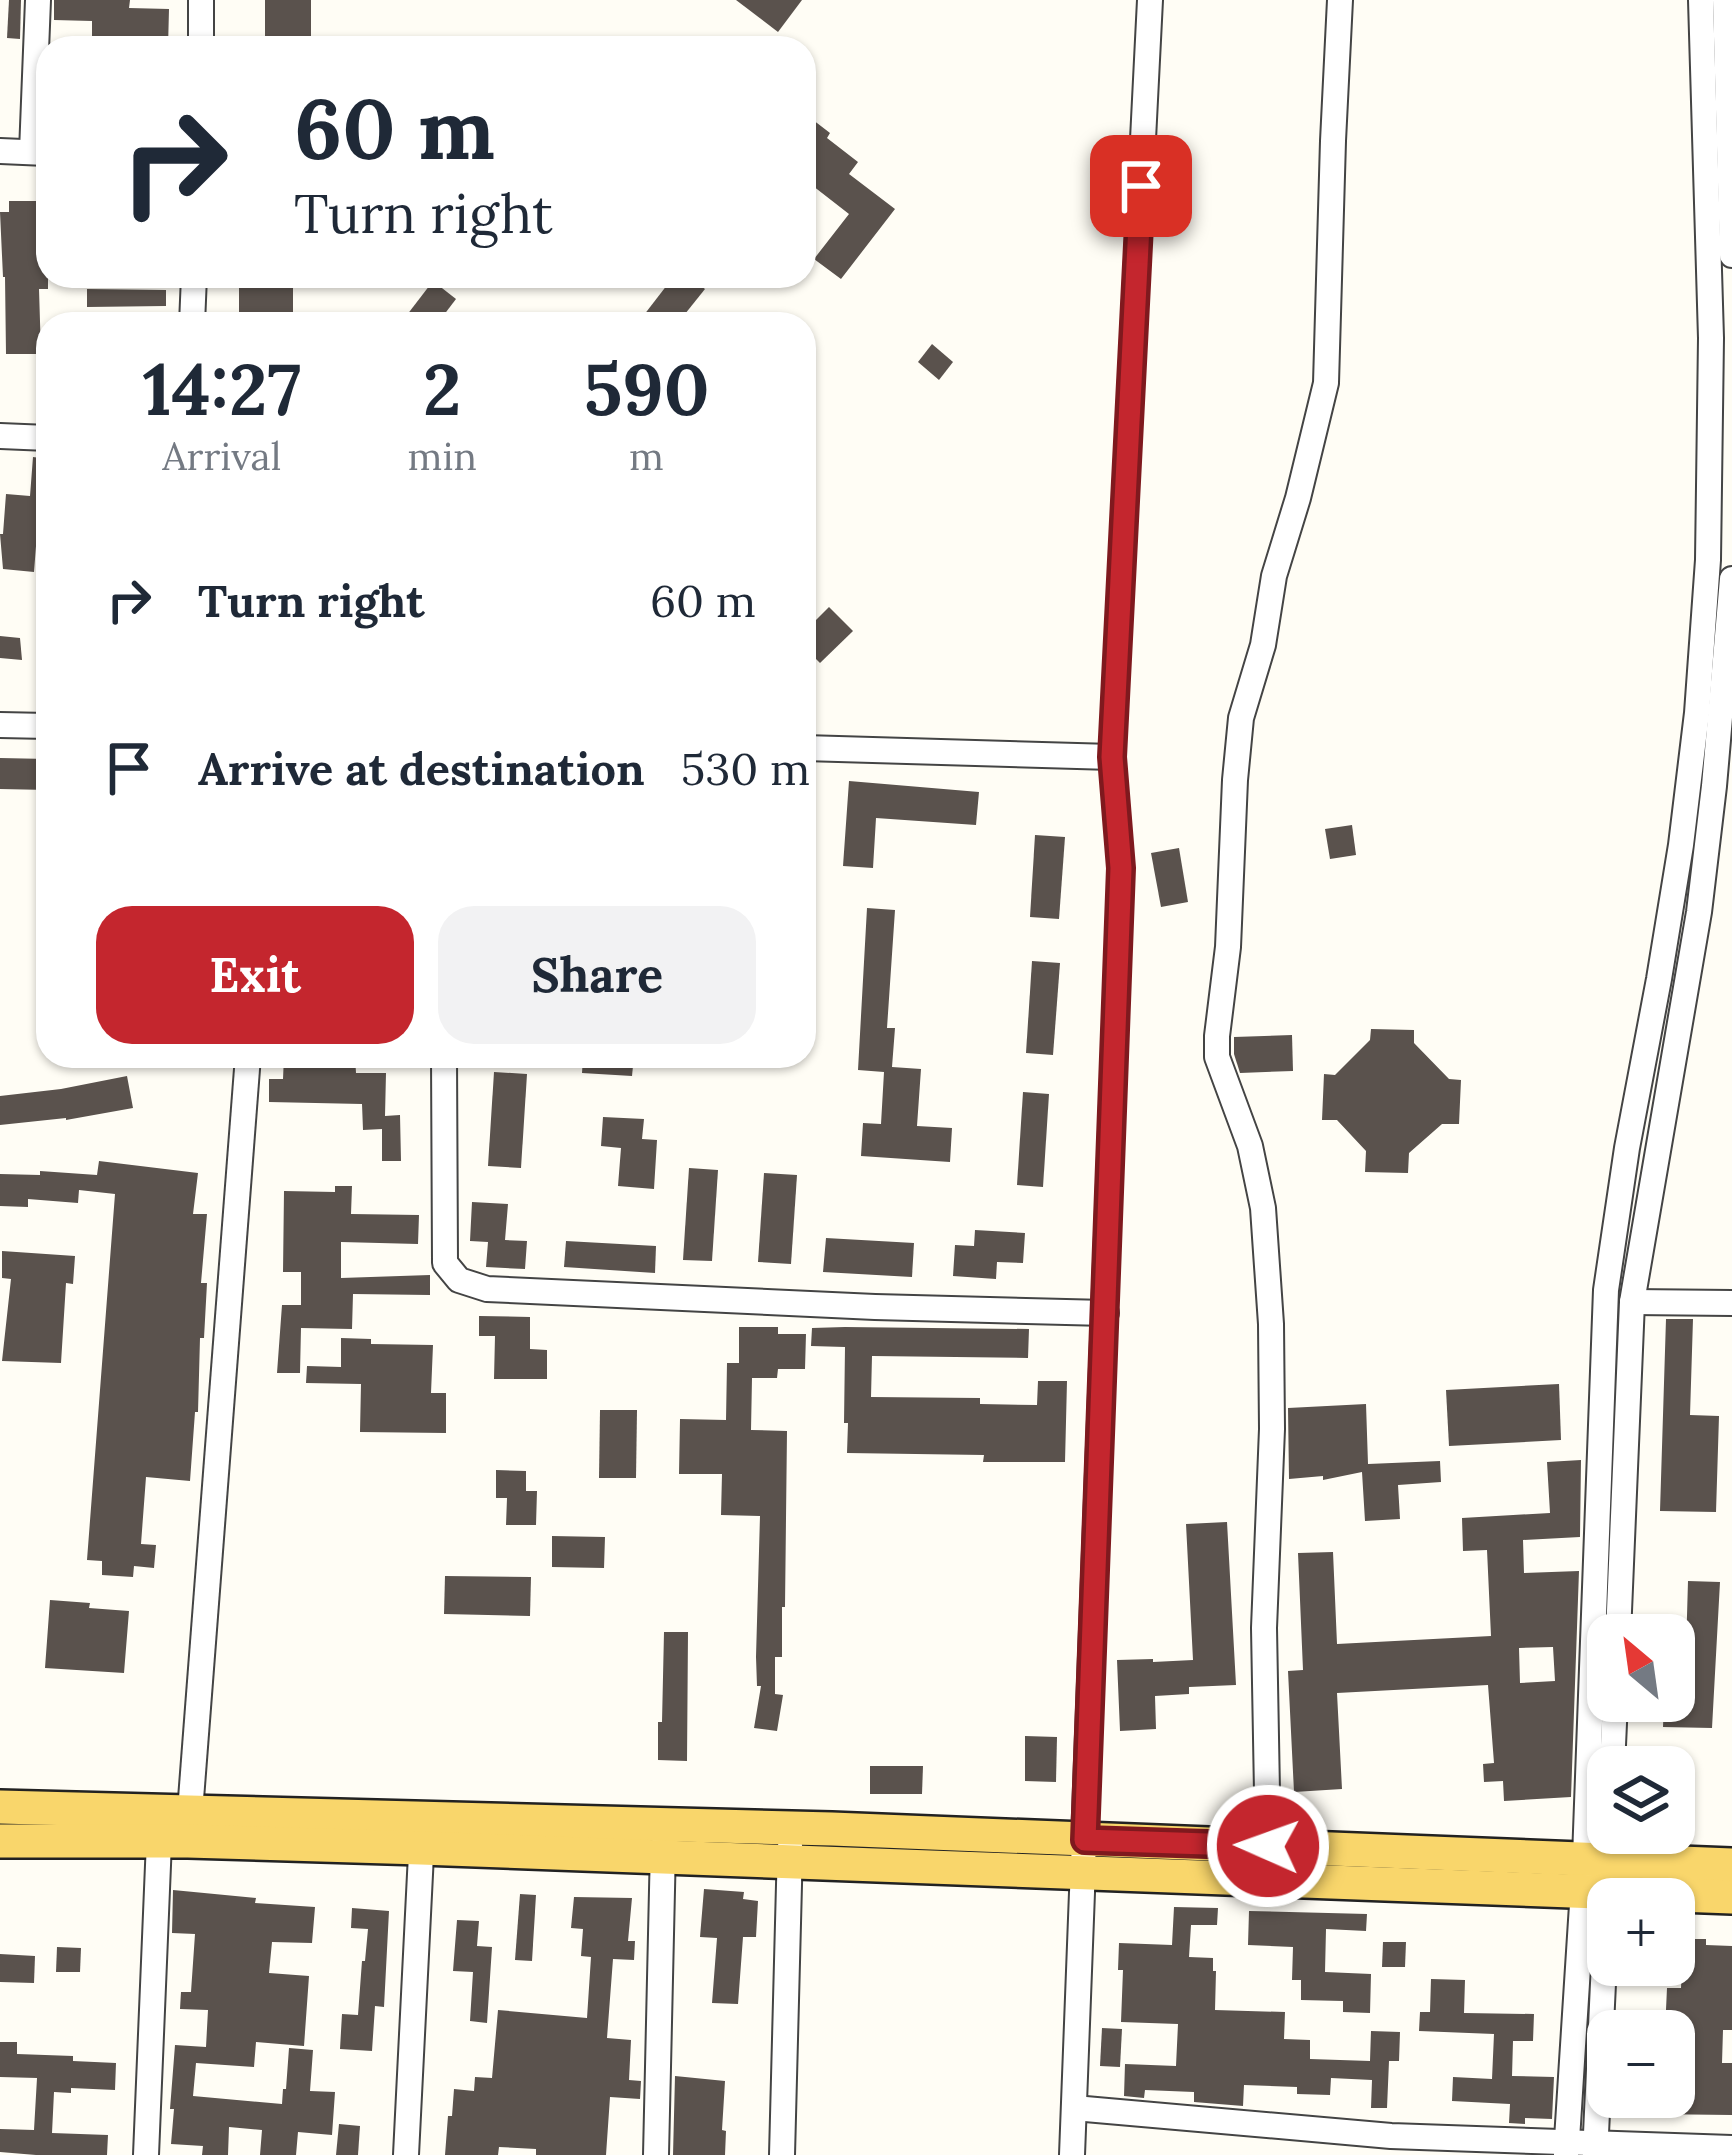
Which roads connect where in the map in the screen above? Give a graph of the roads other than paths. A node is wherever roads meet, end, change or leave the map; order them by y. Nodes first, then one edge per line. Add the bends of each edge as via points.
1 (38, 0) edge
2 (202, 0) edge
3 (1150, 0) edge
4 (1340, 0) edge
5 (1701, 0) edge
6 (1725, 0) edge
7 (38, 36) edge
8 (201, 36) edge
9 (0, 152) edge
10 (36, 152) edge
11 (1732, 255) edge
12 (0, 436) edge
13 (36, 438) edge
14 (1732, 579) edge
15 (0, 725) edge
16 (36, 726) edge
17 (816, 748) edge
18 (1112, 757) junction
19 (247, 1068) edge
20 (444, 1068) edge
21 (1632, 1302) junction
22 (1732, 1304) edge
23 (1106, 1313) junction
24 (1619, 1614) edge
25 (0, 1807) edge
26 (179, 1831) junction
27 (422, 1833) junction
28 (0, 1841) edge
29 (664, 1842) junction
30 (790, 1844) junction
31 (1268, 1846) junction
32 (1085, 1856) junction
33 (1732, 1865) edge
34 (1599, 1866) edge
35 (1732, 1897) edge
36 (1074, 2108) junction
37 (1391, 2145) edge
38 (1732, 2148) edge
39 (1566, 2149) edge
40 (1595, 2150) edge
41 (146, 2155) edge
42 (406, 2155) edge
43 (656, 2155) edge
44 (782, 2155) edge
45 (1072, 2155) edge

1 - 7 street
2 - 8 street
3 - 18 street
4 - 31 street via 1326,383 1241,718 1216,1057 1250,1146 1268,1277
5 - 34 street via 1712,338 1708,560 1681,845 1606,1290
6 - 11 street
9 - 10 street
12 - 13 street
14 - 21 street via 1699,912
15 - 16 street
17 - 18 street
18 - 23 street via 1121,868
19 - 26 street
20 - 23 street via 445,1263 459,1280 487,1289
21 - 22 street
21 - 24 street
23 - 32 street
25 - 26 main road
26 - 27 main road
26 - 28 main road
26 - 41 street
27 - 29 main road
27 - 42 street
29 - 30 main road
29 - 43 street
30 - 32 main road
30 - 44 street
31 - 32 main road
31 - 34 main road
32 - 34 main road
32 - 36 street
33 - 34 main road
34 - 35 main road
34 - 39 street
34 - 40 street
36 - 37 street
36 - 45 street
37 - 39 street
38 - 40 street
39 - 40 street

